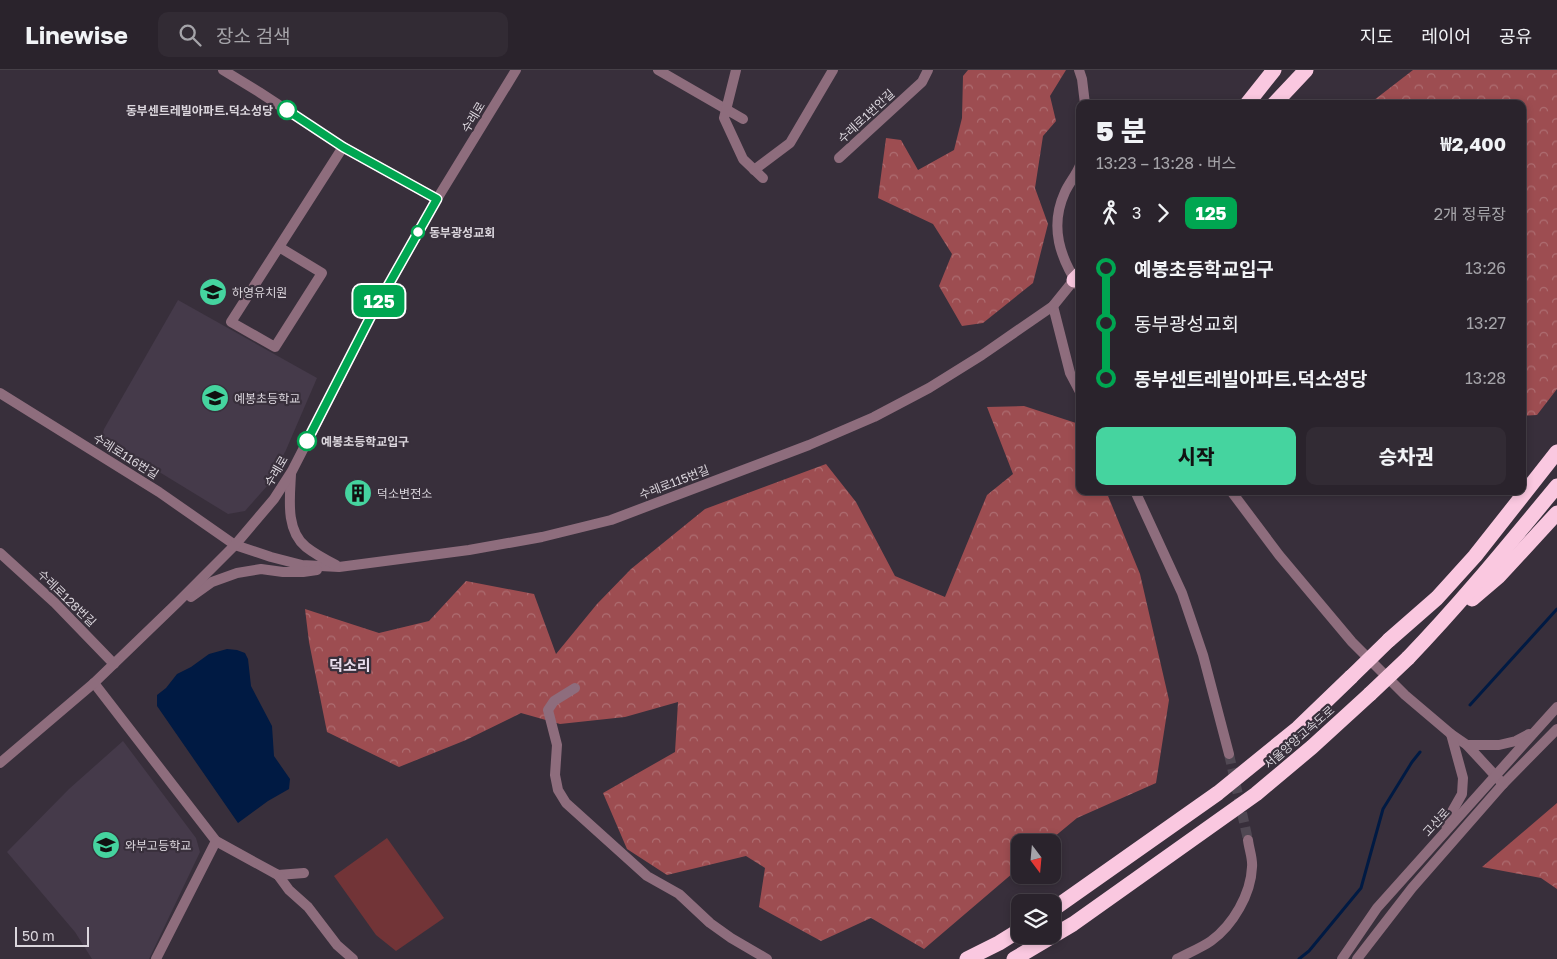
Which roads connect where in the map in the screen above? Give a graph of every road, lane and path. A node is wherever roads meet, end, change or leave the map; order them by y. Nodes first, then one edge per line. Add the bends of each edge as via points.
1 (223, 70) edge
2 (516, 70) edge
3 (658, 70) edge
4 (736, 70) edge
5 (834, 70) edge
6 (928, 70) edge
7 (1079, 70) edge
8 (1274, 70) edge
9 (1306, 70) edge
10 (1085, 100) edge
11 (1250, 100) edge
12 (1278, 100) edge
13 (726, 108) junction
14 (743, 119) dead end
15 (343, 147) junction
16 (839, 158) dead end
17 (754, 170) junction
18 (1076, 172) edge
19 (763, 178) dead end
20 (437, 199) junction
21 (279, 247) junction
22 (1076, 278) edge
23 (1076, 283) edge
24 (1053, 306) junction
25 (1076, 384) edge
26 (0, 393) edge
27 (1557, 439) edge
28 (1557, 452) edge
29 (292, 471) junction
30 (1526, 486) edge
31 (1557, 486) edge
32 (1526, 492) edge
33 (1137, 495) edge
34 (1234, 495) edge
35 (1520, 495) edge
36 (1523, 495) edge
37 (1557, 514) edge
38 (1504, 520) junction
39 (235, 545) junction
40 (0, 553) edge
41 (337, 567) junction
42 (178, 602) junction
43 (1438, 627) junction
44 (114, 664) junction
45 (94, 683) junction
46 (575, 688) dead end
47 (1557, 707) edge
48 (1557, 729) edge
49 (1534, 732) junction
50 (1451, 734) junction
51 (1467, 745) junction
52 (1230, 754) tunnel mouth
53 (0, 764) edge
54 (1495, 775) junction
55 (1503, 784) junction
56 (1248, 840) tunnel mouth
57 (216, 841) junction
58 (1433, 844) junction
59 (304, 873) dead end
60 (278, 875) junction
61 (1061, 904) edge
62 (1011, 936) edge
63 (156, 959) edge
64 (353, 959) edge
65 (767, 959) edge
66 (967, 959) edge
67 (1014, 959) edge
68 (1177, 959) edge
69 (1342, 959) edge
70 (1357, 959) edge

1 - 15 street
2 - 20 street, 수레로
3 - 13 street
4 - 13 street
5 - 17 street via 790,143
6 - 16 street, 수레로1번안길 via 922,82
7 - 10 street
8 - 11 highway
9 - 12 highway
13 - 14 street
13 - 17 street via 724,118 743,159
15 - 20 street
15 - 21 street
17 - 19 street
18 - 22 street via 1064,194 1056,231 1062,256
20 - 29 street, 수레로 via 367,323
21 - 21 street via 231,322 275,347 322,274
23 - 24 street, 수레로115번길
24 - 25 street via 1070,373
24 - 41 street, 수레로115번길 via 929,388 874,417 611,520 542,538
26 - 39 street, 수레로116번길 via 159,492
27 - 30 highway
28 - 32 highway, 서울양양고속도로
29 - 39 street, 수레로 via 274,499
29 - 41 street via 289,502 297,536 306,547
31 - 43 highway, 서울양양고속도로
33 - 52 street via 1182,593
34 - 50 street via 1352,642 1405,695
35 - 38 highway
36 - 38 highway, 서울양양고속도로
37 - 43 highway via 1499,576
38 - 61 highway, 서울양양고속도로, bridge via 1437,598 1298,728 1218,793
39 - 41 street, 수레로115번길 via 302,565
39 - 42 street, 수레로
40 - 44 street, 수레로128번길 via 55,603
41 - 42 street via 303,572 261,569 237,573 212,582
42 - 44 street, 수레로
43 - 67 highway, 서울양양고속도로, bridge via 1312,747 1249,799 1073,924
44 - 45 street, 수레로
45 - 53 street, 수레로
45 - 57 street
46 - 65 street via 554,701 548,710 557,745 555,775 558,790 566,803 647,876 679,894 717,928
47 - 49 street, 고산로
48 - 55 street, 고산로
49 - 51 street via 1499,745
49 - 54 street, 고산로
50 - 51 street
50 - 58 street via 1464,778 1462,794
51 - 54 street
54 - 55 street
54 - 58 street, 고산로
55 - 70 street, 고산로 via 1412,888
56 - 68 street via 1252,866 1249,886 1240,905 1229,923 1212,940
57 - 60 street
57 - 63 street
58 - 69 street, 고산로 via 1377,908
59 - 60 street
60 - 64 street via 337,945
62 - 66 highway

